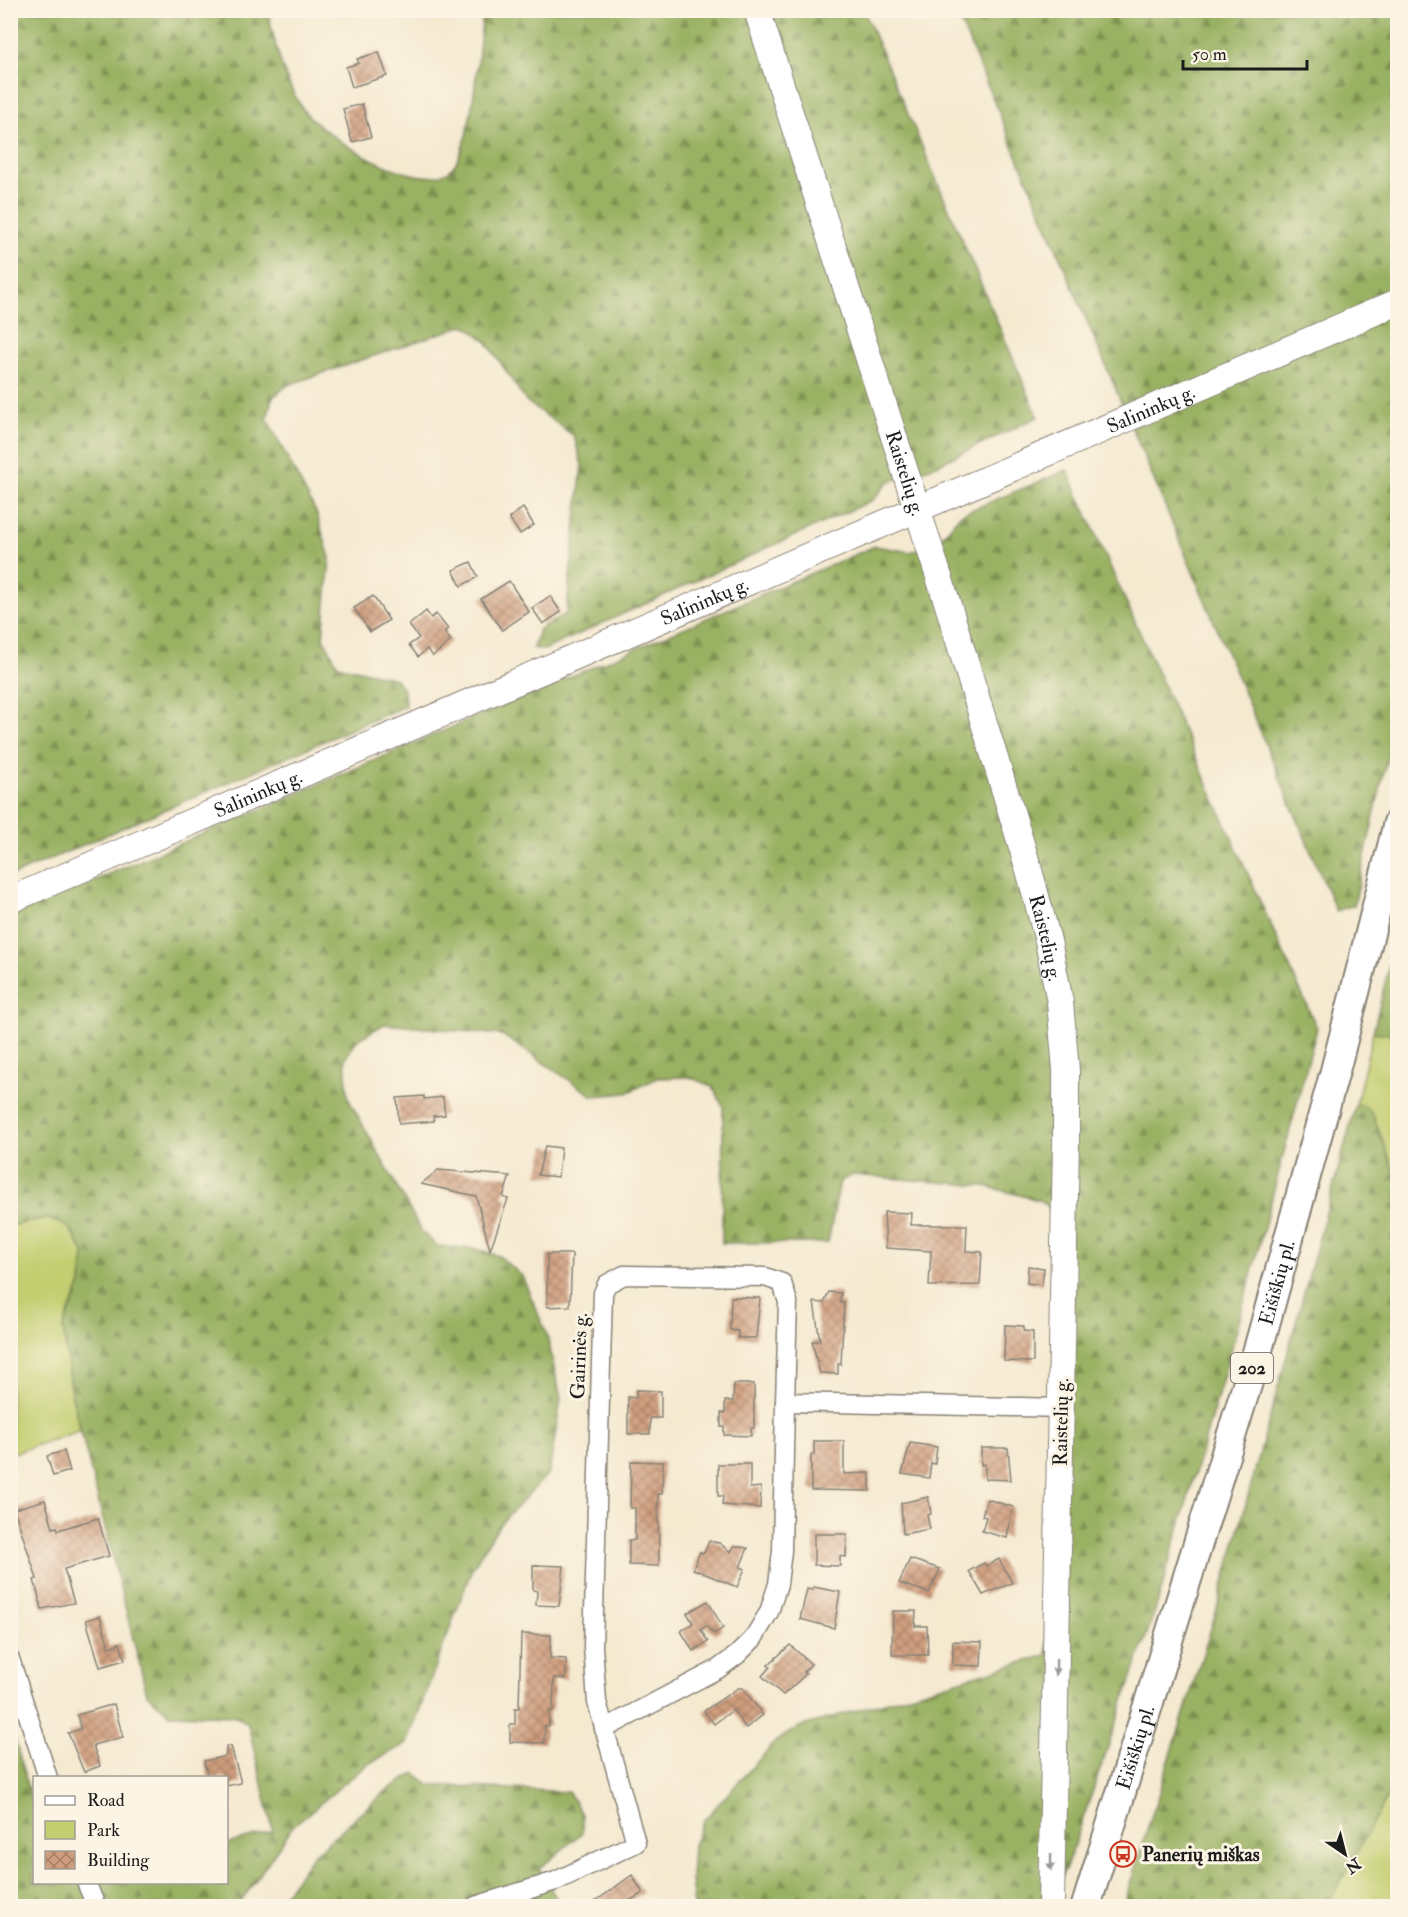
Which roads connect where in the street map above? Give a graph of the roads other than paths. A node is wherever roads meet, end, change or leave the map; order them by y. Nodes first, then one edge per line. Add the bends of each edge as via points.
1 (757, 10) edge
2 (1398, 302) edge
3 (917, 509) junction
4 (1398, 824) edge
5 (10, 900) edge
6 (785, 1402) junction
7 (1062, 1408) junction
8 (10, 1659) edge
9 (604, 1729) junction
10 (47, 1776) edge
11 (87, 1884) edge
12 (96, 1906) edge
13 (475, 1906) edge
14 (1051, 1906) edge
15 (1086, 1906) edge

1 - 3 main road, Raistelių g.
2 - 3 main road, Salininkų g.
3 - 5 main road, Salininkų g.
3 - 7 main road, Raistelių g. via 1029,870 1060,1002 1066,1080
4 - 15 main road, Eišiškių pl. / 202 via 1259,1346
6 - 7 street
6 - 9 street, Gairinės g. via 782,1551 769,1612 737,1656
6 - 9 street, Gairinės g. via 788,1302 782,1283 765,1277 624,1275 607,1284 603,1293 593,1647 597,1702
7 -> 14 main road, Raistelių g.
8 - 10 street
9 - 13 street, Gairinės g. via 636,1843 556,1881
11 - 12 street

